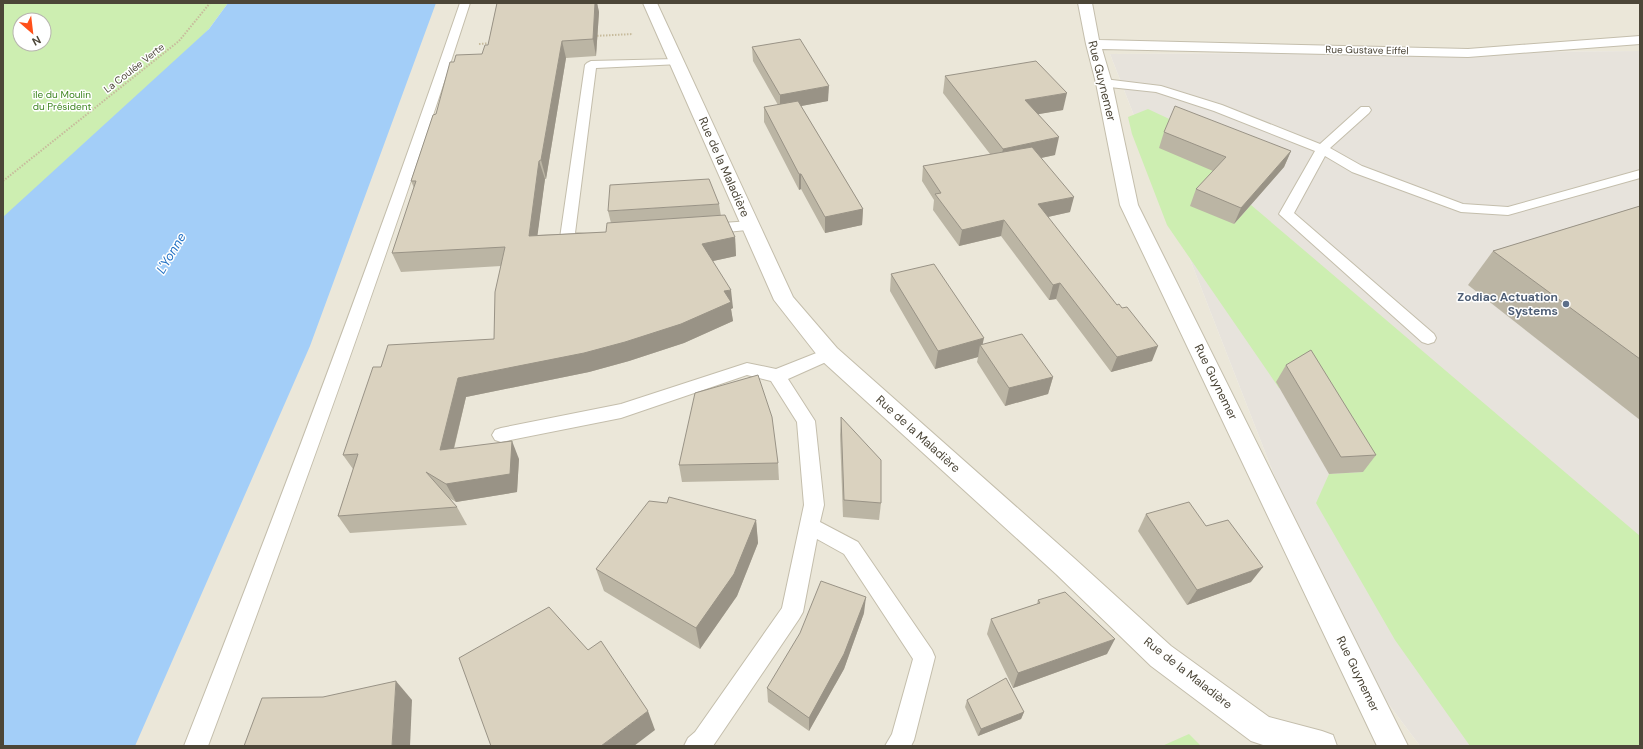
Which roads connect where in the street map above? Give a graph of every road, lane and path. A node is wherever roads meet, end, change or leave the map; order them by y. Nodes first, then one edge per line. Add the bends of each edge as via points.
1 (210, 3) edge
2 (465, 3) edge
3 (650, 3) edge
4 (1085, 3) edge
5 (662, 32) junction
6 (592, 36) edge
7 (1640, 40) edge
8 (498, 42) edge
9 (1093, 44) junction
10 (451, 46) junction
11 (676, 62) junction
12 (1104, 83) junction
13 (1365, 110) dead end
14 (1322, 149) junction
15 (1640, 174) edge
16 (3, 181) edge
17 (751, 226) junction
18 (698, 230) edge
19 (598, 236) edge
20 (1428, 338) dead end
21 (829, 354) junction
22 (777, 376) junction
23 (501, 435) dead end
24 (810, 526) junction
25 (196, 746) edge
26 (696, 746) edge
27 (897, 746) edge
28 (1322, 746) edge
29 (1393, 746) edge

1 - 16 path, La Coulée Verte via 179,41
2 - 10 lane
3 - 5 street, Rue de la Maladière
4 - 9 street, Rue Guynemer
5 - 6 path
5 - 11 street, Rue de la Maladière
7 - 9 street, Rue Gustave Eiffel via 1468,53
8 - 10 path
9 - 12 street, Rue Guynemer
10 - 25 lane via 275,543
11 - 17 street, Rue de la Maladière
11 - 19 lane via 591,65 567,238
12 - 14 lane via 1157,89 1218,108
12 - 29 street, Rue Guynemer via 1129,205
13 - 14 lane
14 - 15 lane via 1357,169 1461,208 1508,211
14 - 20 lane via 1286,214
17 - 18 lane
17 - 21 street, Rue de la Maladière via 784,300
21 - 22 lane
21 - 28 street, Rue de la Maladière via 1161,656 1262,730
22 - 23 lane via 747,369 621,411
22 - 24 lane via 806,421 814,505
24 - 26 lane via 792,612 703,740
24 - 27 lane via 851,548 924,657 902,740

